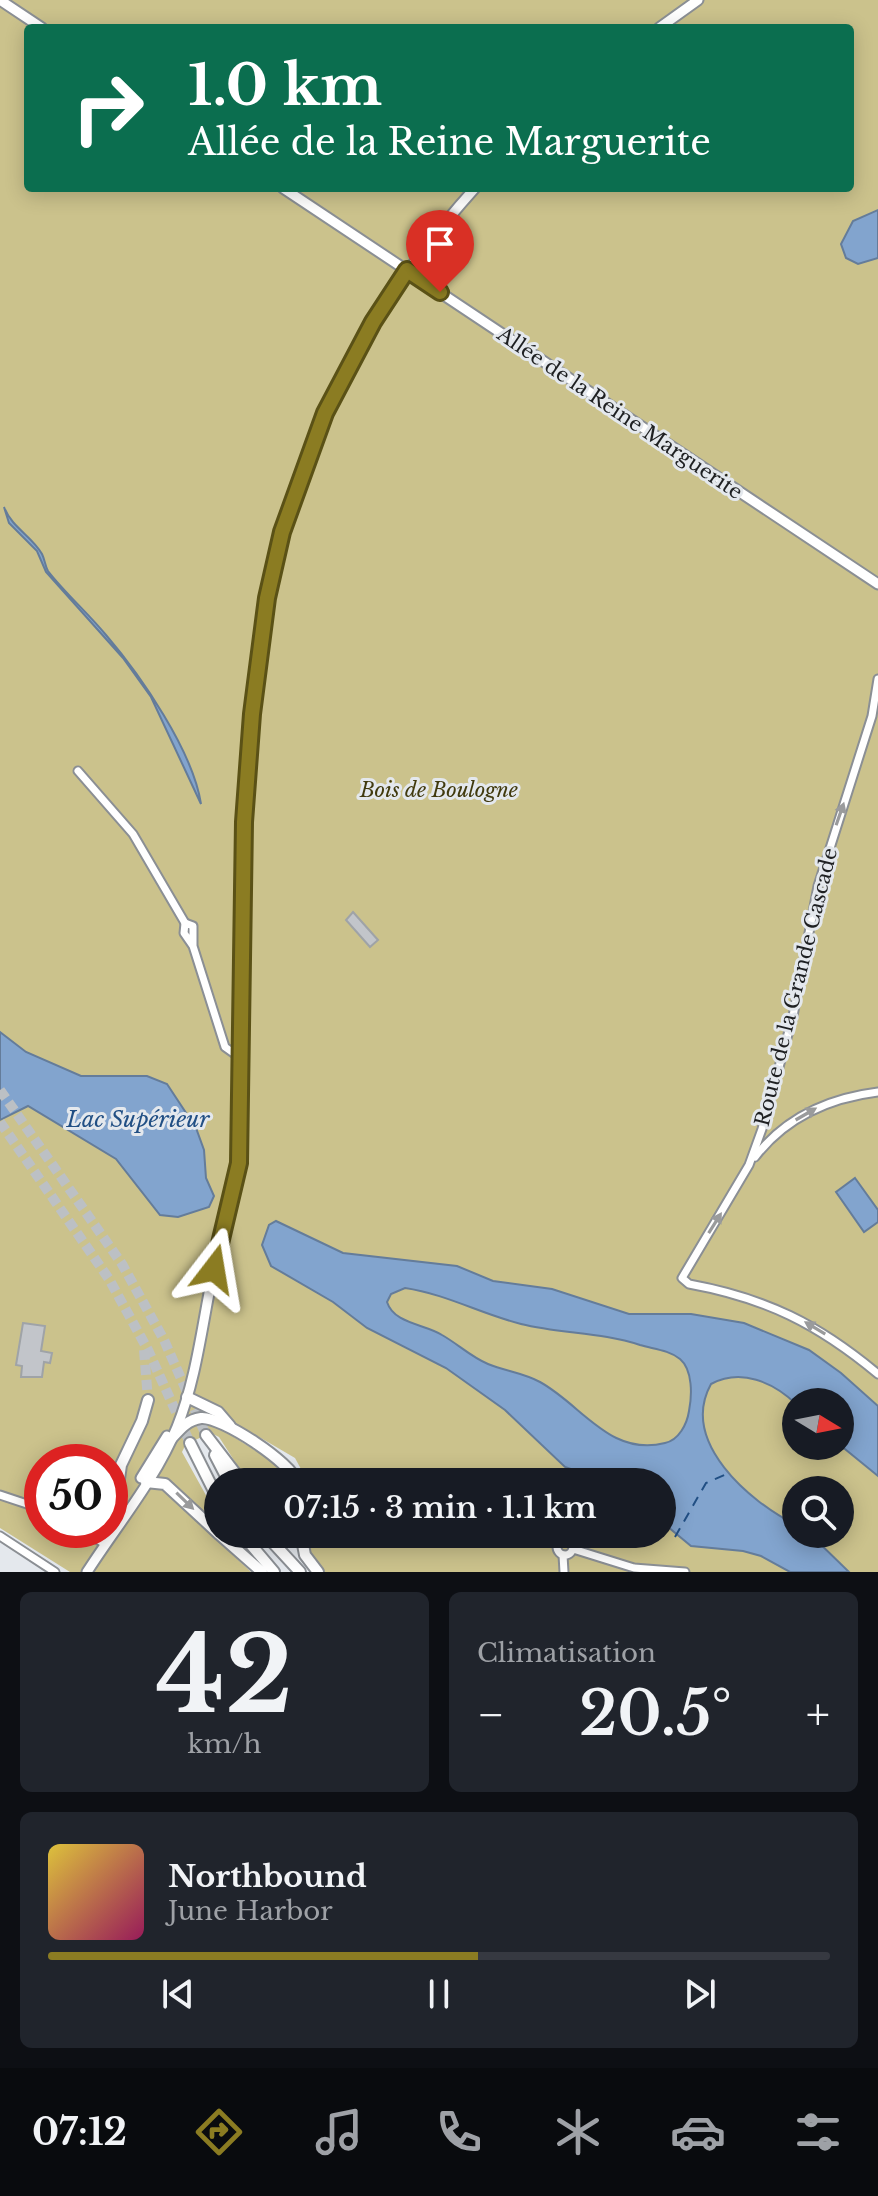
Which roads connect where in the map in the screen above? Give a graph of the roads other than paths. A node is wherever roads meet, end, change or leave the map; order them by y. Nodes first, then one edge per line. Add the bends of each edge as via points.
1 (0, 0) edge
2 (698, 0) edge
3 (36, 24) edge
4 (665, 24) edge
5 (289, 192) edge
6 (472, 192) edge
7 (407, 270) junction
8 (878, 584) edge
9 (878, 679) edge
10 (875, 718) edge
11 (78, 771) dead end
12 (240, 1031) junction
13 (223, 1034) junction
14 (239, 1057) junction
15 (878, 1092) edge
16 (749, 1165) junction
17 (878, 1374) edge
18 (187, 1397) junction
19 (148, 1400) tunnel mouth
20 (183, 1409) junction
21 (234, 1431) junction
22 (171, 1439) junction
23 (190, 1443) tunnel mouth
24 (260, 1448) junction
25 (128, 1450) edge
26 (222, 1468) edge
27 (231, 1468) edge
28 (289, 1468) edge
29 (296, 1468) edge
30 (204, 1471) edge
31 (146, 1482) junction
32 (0, 1495) edge
33 (128, 1497) edge
34 (24, 1503) edge
35 (128, 1508) edge
36 (204, 1521) edge
37 (0, 1536) edge
38 (99, 1548) edge
39 (100, 1548) edge
40 (234, 1548) edge
41 (254, 1548) edge
42 (278, 1548) edge
43 (304, 1548) edge
44 (573, 1549) junction
45 (563, 1555) junction
46 (55, 1572) edge
47 (80, 1572) edge
48 (87, 1572) edge
49 (262, 1572) edge
50 (274, 1572) edge
51 (300, 1572) edge
52 (318, 1572) edge
53 (564, 1572) edge
54 (685, 1572) edge

1 - 3 main road
2 - 4 main road
5 - 7 main road, Allée de la Reine Marguerite
6 - 7 main road
7 - 8 main road, Allée de la Reine Marguerite
7 - 12 main road via 325,413 282,532 267,598 244,822
9 - 10 street, Route de la Grande Cascade
16 -> 10 street, Route de la Grande Cascade via 789,1030 818,886
11 - 13 street via 141,845 185,923 193,926 193,946
12 - 13 street
12 - 14 main road
13 - 14 street via 225,1047
14 - 18 main road via 239,1163
16 -> 15 street via 770,1139 799,1117 830,1100
17 -> 16 street, Route de la Grande Cascade via 831,1337 787,1312 682,1281
18 - 20 main road
18 - 21 highway via 218,1412
19 - 25 highway
20 - 22 main road
20 - 33 main road
21 - 22 highway via 213,1419 200,1419
21 - 24 highway
22 - 31 main road
23 - 30 highway
24 - 28 highway
24 - 29 highway via 292,1461
26 - 27 highway via 206,1435
31 - 35 main road
31 -> 36 highway via 165,1484
32 - 34 street
37 - 46 street
38 - 47 main road
39 - 48 main road
40 - 49 highway
41 - 50 highway
42 - 51 highway
43 - 52 highway
44 - 45 street
44 - 45 street via 569,1540 561,1540 557,1547
44 - 54 street via 634,1568
45 - 53 street

